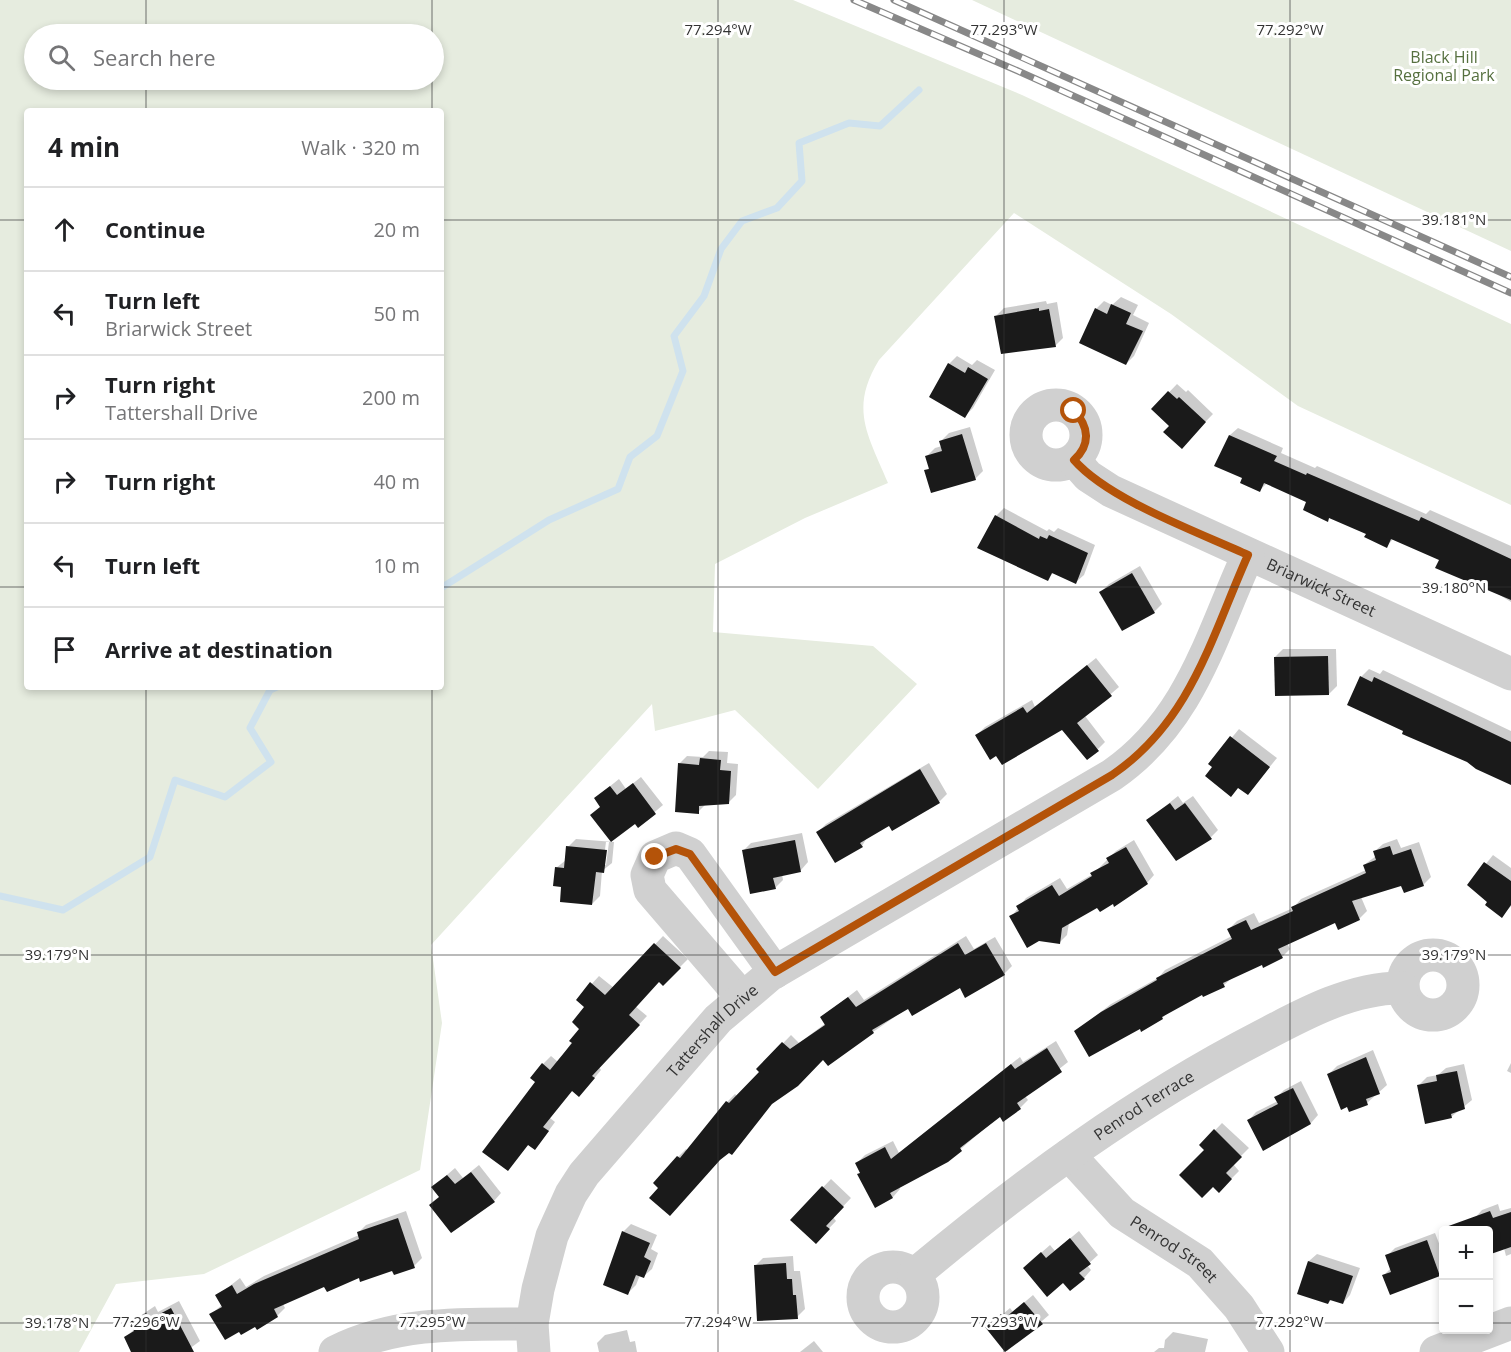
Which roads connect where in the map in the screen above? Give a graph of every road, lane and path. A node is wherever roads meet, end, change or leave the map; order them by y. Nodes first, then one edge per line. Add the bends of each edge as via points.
1 (1074, 460) dead end
2 (1248, 555) junction
3 (1511, 674) edge
4 (775, 972) junction
5 (1403, 988) dead end
6 (741, 997) junction
7 (1069, 1155) junction
8 (914, 1275) dead end
9 (1511, 1323) edge
10 (533, 1338) edge
11 (335, 1352) edge
12 (1268, 1352) edge
13 (1436, 1352) edge

1 - 2 street, Briarwick Street via 1088,476 1111,491
2 - 3 street, Briarwick Street
2 - 4 street, Tattershall Drive via 1191,685 1169,721 1143,752 1112,775
4 - 6 street, Tattershall Drive
4 - 6 street via 690,854 676,849 655,857 646,875 650,890
5 - 7 street, Penrod Terrace via 1365,990 1278,1028 1144,1102
6 - 10 street, Tattershall Drive via 673,1069 571,1194 552,1236 537,1288
7 - 8 street, Penrod Terrace via 992,1209
7 - 12 street, Penrod Street via 1122,1213 1200,1263 1239,1307
9 - 13 street
10 - 11 street via 412,1328 371,1336

